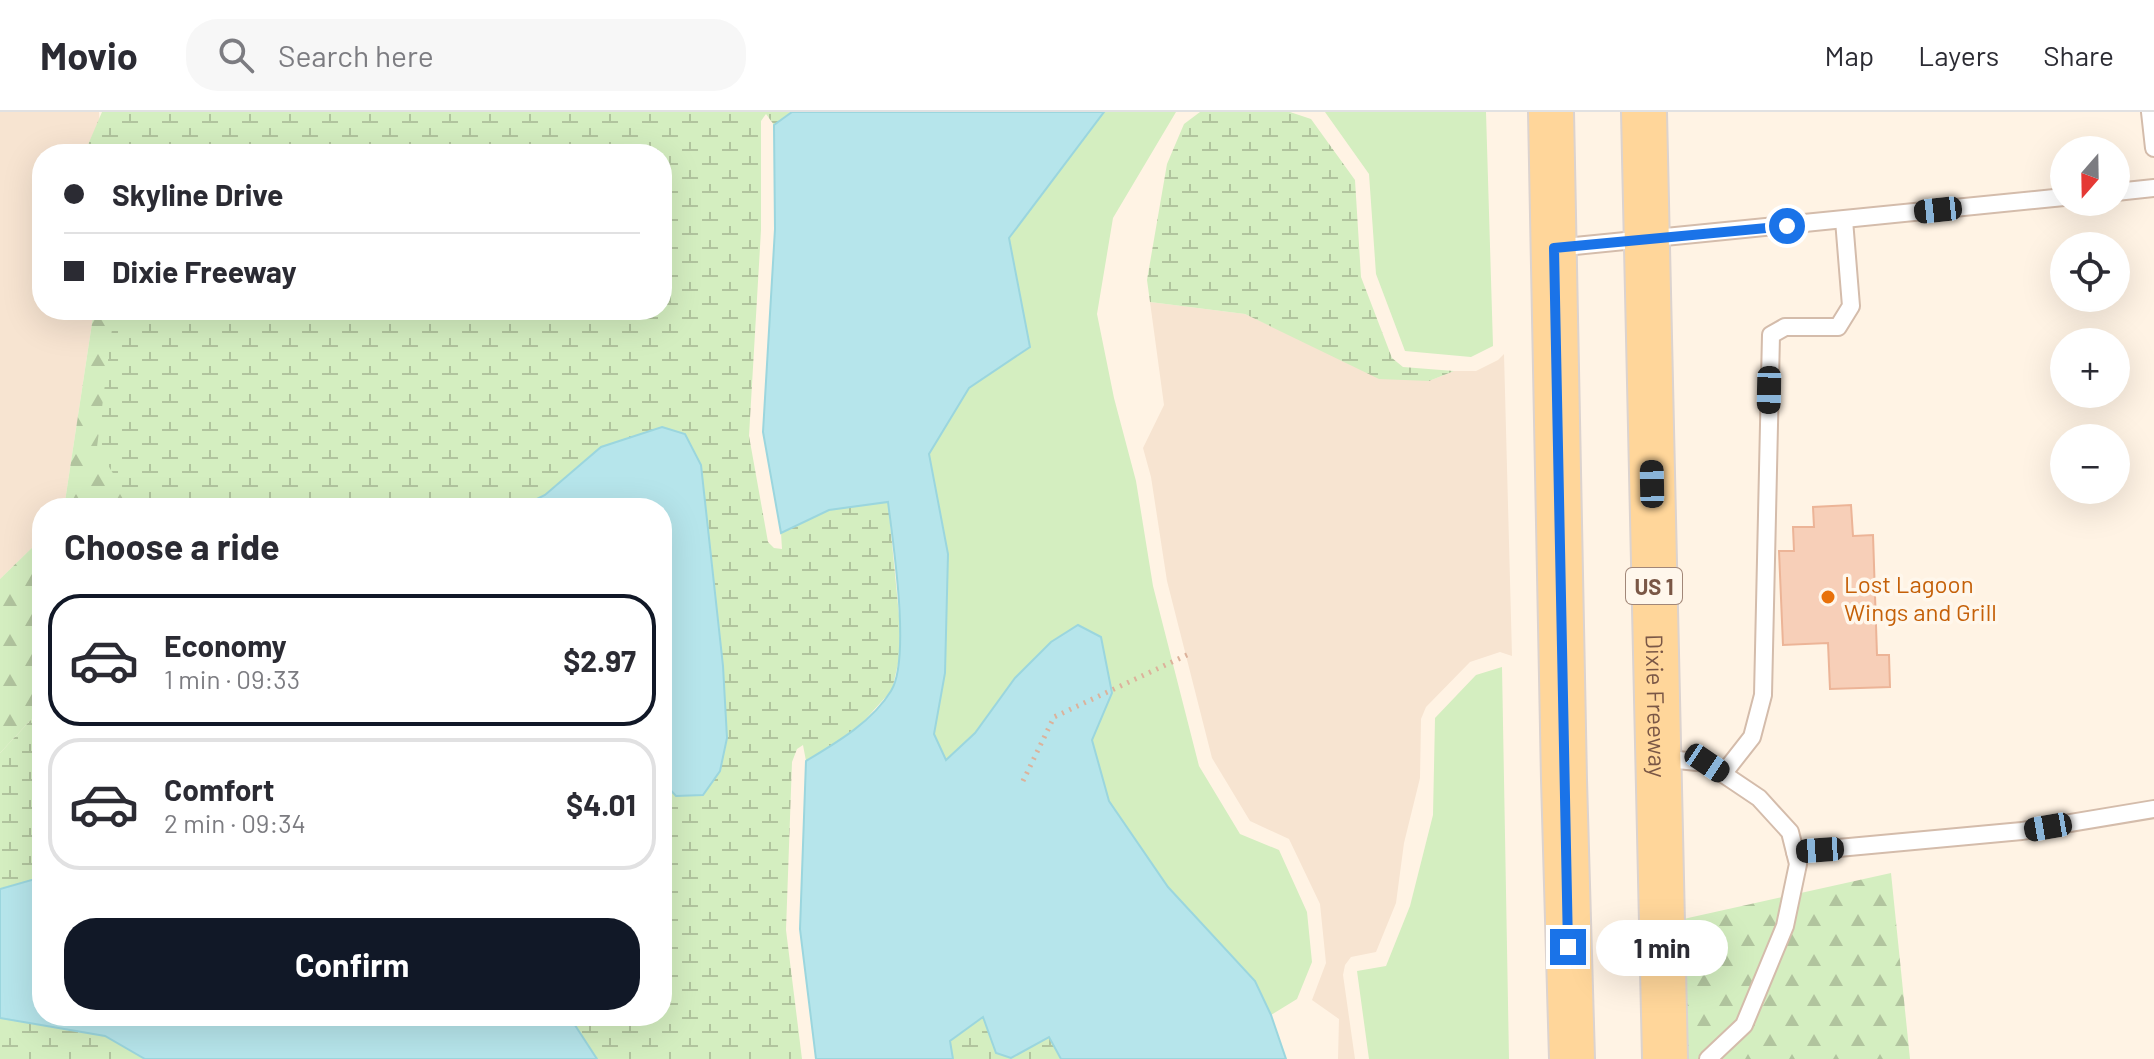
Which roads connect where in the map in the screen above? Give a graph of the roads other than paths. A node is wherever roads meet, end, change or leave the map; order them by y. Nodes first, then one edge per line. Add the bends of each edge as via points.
1 (1551, 112) edge
2 (1644, 112) edge
3 (2150, 112) edge
4 (2154, 148) edge
5 (2154, 188) edge
6 (2130, 191) edge
7 (2050, 198) edge
8 (1844, 220) junction
9 (1647, 240) junction
10 (1554, 248) junction
11 (1658, 758) junction
12 (1723, 774) junction
13 (2154, 809) edge
14 (1795, 852) junction
15 (1572, 1059) edge
16 (1665, 1059) edge
17 (1708, 1059) edge

1 - 10 main road
2 - 9 main road, Dixie Freeway / US 1
3 - 4 lane
5 - 6 lane
7 - 8 lane
8 - 9 lane
8 - 12 lane via 1851,306 1838,327 1785,327 1771,335 1763,695 1752,737
9 - 10 lane
9 - 11 main road, Dixie Freeway / US 1
10 - 15 main road
11 - 12 lane via 1707,763
11 - 16 main road, Dixie Freeway / US 1
12 - 14 lane via 1759,798 1790,832
13 - 14 lane via 2022,831
14 - 17 lane via 1798,864 1785,926 1744,1025

